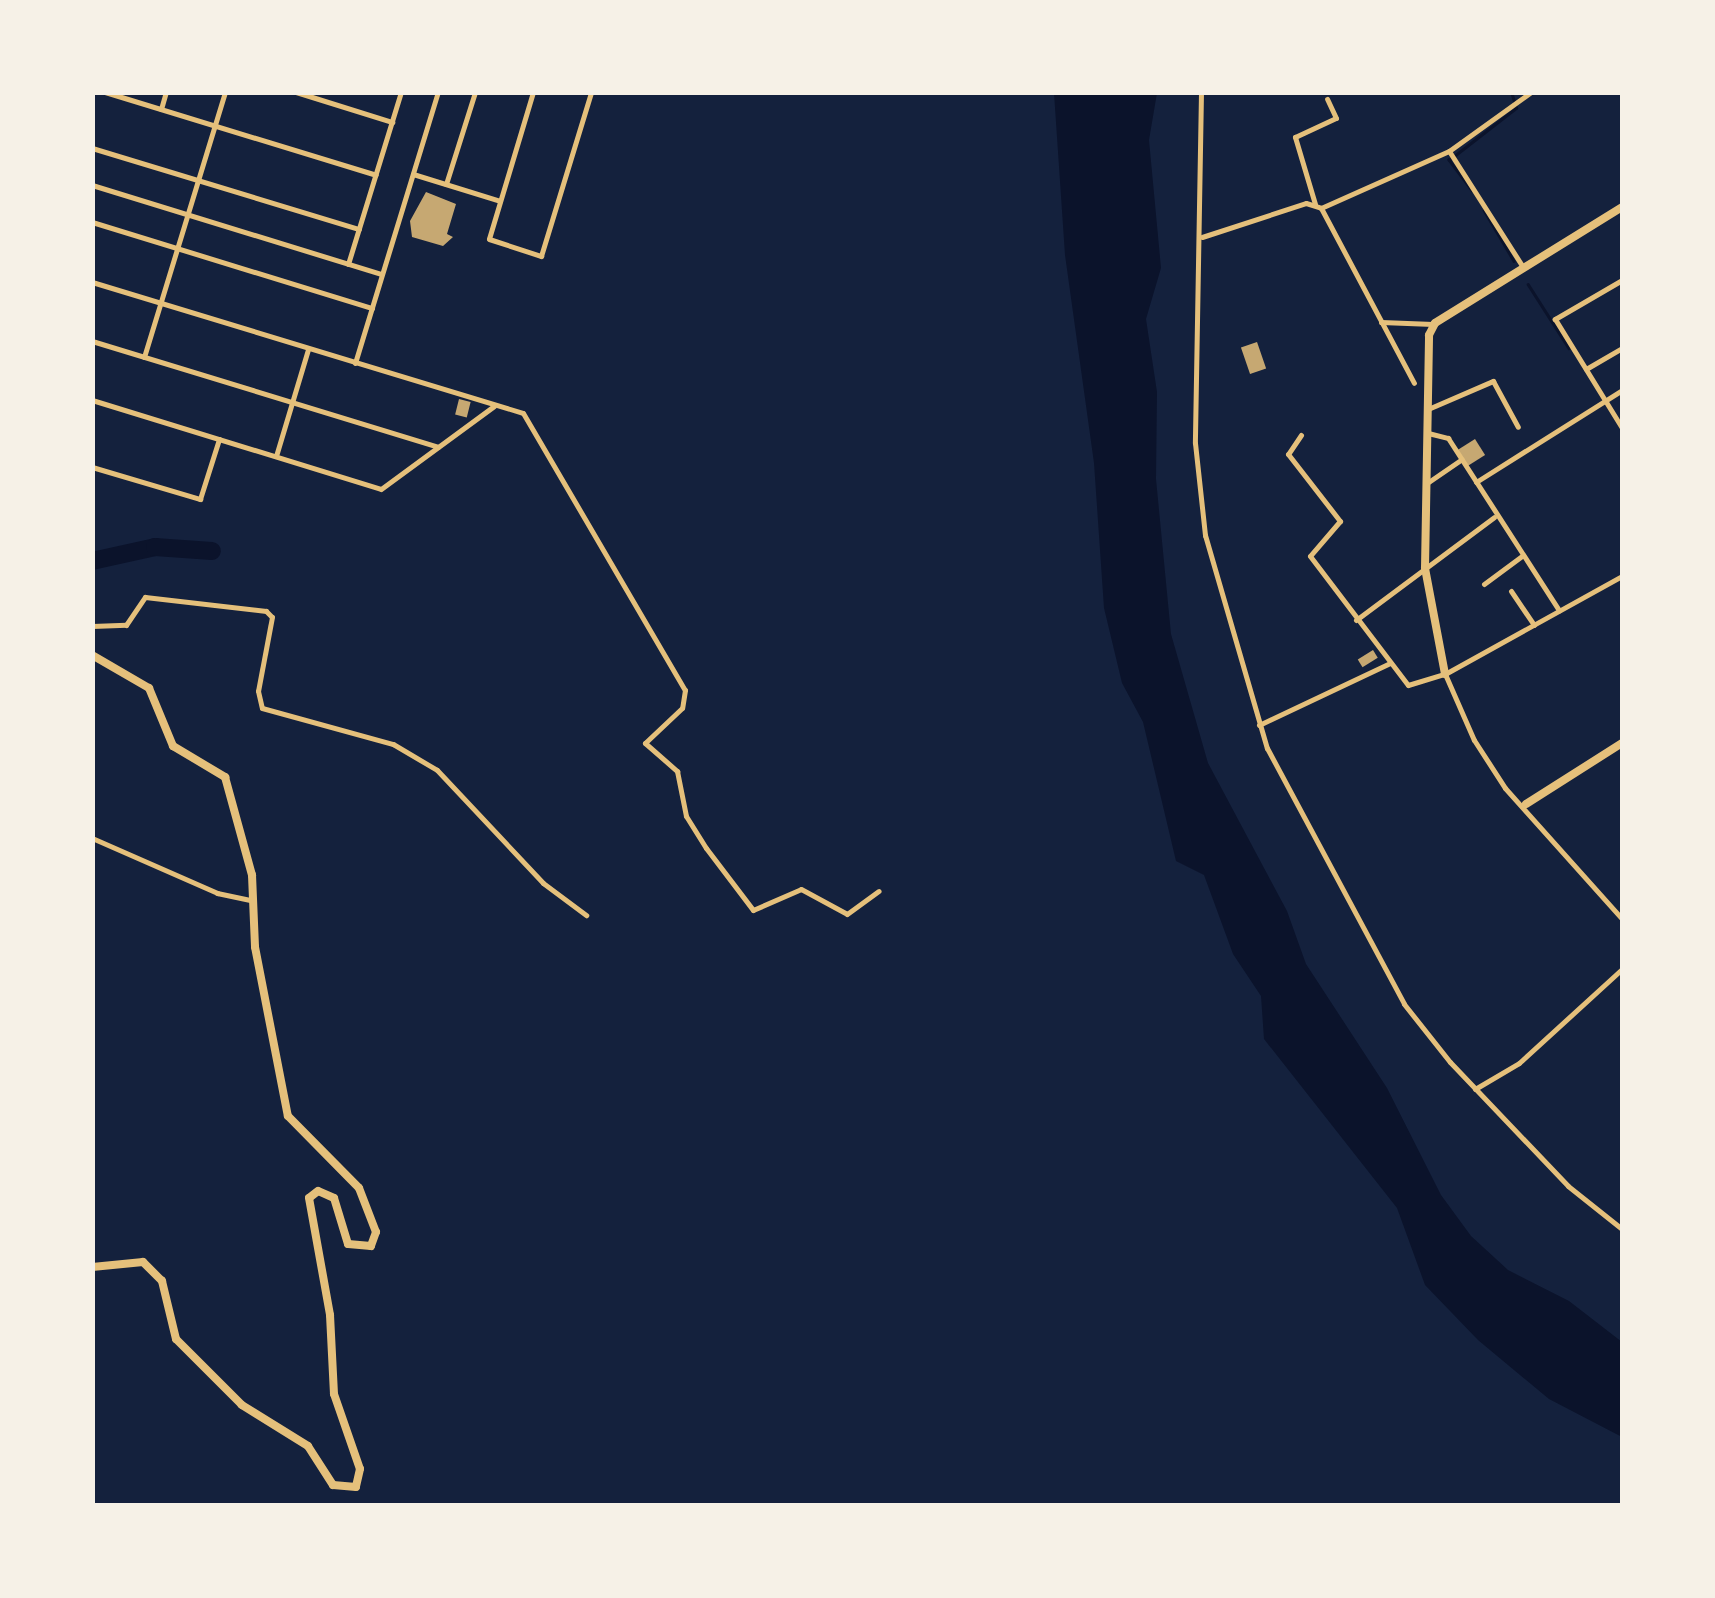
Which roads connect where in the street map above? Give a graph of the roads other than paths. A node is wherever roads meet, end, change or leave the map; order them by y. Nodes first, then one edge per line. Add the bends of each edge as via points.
1 (105, 92) edge
2 (166, 92) edge
3 (225, 92) edge
4 (296, 92) edge
5 (401, 92) edge
6 (438, 92) edge
7 (475, 92) edge
8 (534, 92) edge
9 (591, 92) edge
10 (1201, 92) edge
11 (1531, 92) edge
12 (1327, 98) dead end
13 (160, 109) junction
14 (392, 122) junction
15 (215, 126) junction
16 (1295, 137) junction
17 (1284, 140) dead end
18 (92, 148) edge
19 (1451, 154) junction
20 (413, 174) junction
21 (376, 175) junction
22 (198, 180) junction
23 (446, 184) junction
24 (92, 185) edge
25 (500, 201) junction
26 (1318, 206) junction
27 (1622, 207) edge
28 (188, 214) junction
29 (92, 222) edge
30 (359, 230) junction
31 (1202, 238) junction
32 (177, 248) junction
33 (348, 264) junction
34 (1524, 270) junction
35 (382, 274) junction
36 (1622, 280) edge
37 (92, 282) edge
38 (160, 303) junction
39 (372, 308) junction
40 (1381, 322) junction
41 (1436, 324) junction
42 (92, 341) edge
43 (308, 348) junction
44 (1622, 348) edge
45 (144, 357) junction
46 (356, 363) junction
47 (1586, 369) junction
48 (1414, 382) dead end
49 (1622, 390) edge
50 (92, 400) edge
51 (1605, 400) junction
52 (292, 402) junction
53 (495, 405) junction
54 (1428, 410) junction
55 (1518, 427) dead end
56 (1622, 428) edge
57 (1428, 433) junction
58 (1301, 435) dead end
59 (219, 439) junction
60 (438, 447) junction
61 (276, 456) junction
62 (1462, 459) junction
63 (92, 467) edge
64 (1427, 482) junction
65 (1476, 482) junction
66 (1494, 517) junction
67 (1522, 556) junction
68 (1425, 568) junction
69 (1622, 576) edge
70 (1484, 584) dead end
71 (1511, 591) dead end
72 (1559, 610) junction
73 (1356, 620) junction
74 (1534, 625) junction
75 (92, 626) edge
76 (92, 655) edge
77 (1390, 663) junction
78 (1445, 674) junction
79 (1259, 725) junction
80 (1622, 743) edge
81 (1526, 804) junction
82 (92, 838) edge
83 (878, 890) dead end
84 (251, 900) junction
85 (586, 915) dead end
86 (1622, 919) edge
87 (1622, 969) edge
88 (1475, 1089) junction
89 (1622, 1229) edge
90 (92, 1267) edge

1 - 13 street
2 - 13 street
3 - 15 street
4 - 14 street
5 - 14 street
6 - 20 street
7 - 23 street
8 - 25 street
9 - 25 street via 542,256 489,239
10 - 31 street
11 - 19 street
12 - 16 street via 1336,118
13 - 15 street
14 - 21 street
15 - 21 street
15 - 22 street
16 - 17 street
16 - 26 street
18 - 22 street
19 - 26 street
19 - 34 street
20 - 23 street
20 - 35 street
21 - 30 street
22 - 28 street
22 - 30 street
23 - 25 street
24 - 28 street
26 - 31 street
26 - 40 street
27 - 34 street
28 - 32 street
28 - 33 street
29 - 32 street
30 - 33 street
31 - 79 street via 1193,424 1204,522
32 - 38 street
32 - 39 street
33 - 35 street
34 - 41 street
35 - 39 street
36 - 47 street via 1555,319
37 - 38 street
38 - 43 street
38 - 45 street
39 - 46 street
40 - 41 street
40 - 48 street
41 - 54 street via 1428,344
42 - 45 street
43 - 46 street
43 - 52 street
44 - 47 street
45 - 52 street
46 - 53 street
47 - 51 street
49 - 51 street
50 - 59 street
51 - 56 street
51 - 65 street
52 - 60 street
52 - 61 street
53 - 60 street
53 - 83 street via 523,413 685,690 682,708 644,743 678,771 690,826 752,910 801,889 847,914
54 - 55 street via 1493,381
54 - 57 street
57 - 62 street via 1448,438
57 - 64 street
58 - 73 street via 1288,454 1340,521 1310,556
59 - 61 street
59 - 63 street via 200,499
60 - 61 street via 381,489
62 - 64 street
62 - 65 street
64 - 68 street
65 - 66 street
66 - 67 street
66 - 68 street
67 - 70 street
67 - 72 street
68 - 73 street
68 - 78 street
69 - 72 street
71 - 74 street
72 - 74 street
73 - 77 street
74 - 78 street
75 - 85 street via 126,625 145,598 266,611 272,617 258,692 262,708 393,744 437,770 543,883
76 - 84 street via 149,688 173,746 226,777 252,874
77 - 78 street via 1413,687
77 - 79 street
78 - 81 street via 1490,766
79 - 88 street via 1277,772 1404,1004
80 - 81 street
81 - 86 street
82 - 84 street via 217,893
84 - 90 street via 288,1116 359,1188 376,1232 371,1246 348,1244 334,1198 318,1191 310,1198 330,1315 334,1394 360,1469 356,1487 333,1485 308,1446 242,1405 176,1339 162,1280 143,1262
87 - 88 street via 1518,1063
88 - 89 street via 1568,1186

